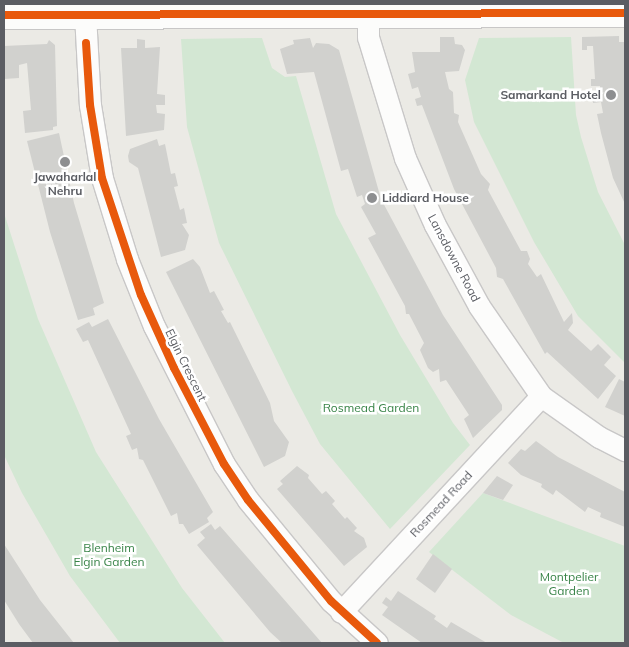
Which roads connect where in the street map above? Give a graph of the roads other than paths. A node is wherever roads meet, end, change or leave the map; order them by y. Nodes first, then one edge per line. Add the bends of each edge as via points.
1 (367, 8) edge
2 (85, 9) edge
3 (625, 13) edge
4 (4, 15) edge
5 (541, 396) junction
6 (625, 450) edge
7 (341, 612) junction
8 (377, 643) edge

1 - 2 main road
1 - 3 main road
1 - 5 street, Lansdowne Road via 367,29 405,158 479,306
2 - 4 main road
2 - 7 street, Elgin Crescent via 90,105 102,178 127,259 148,310 224,464 265,523
5 - 6 street, Lansdowne Road via 592,432
5 - 7 street, Rosmead Road
7 - 8 street, Elgin Crescent

